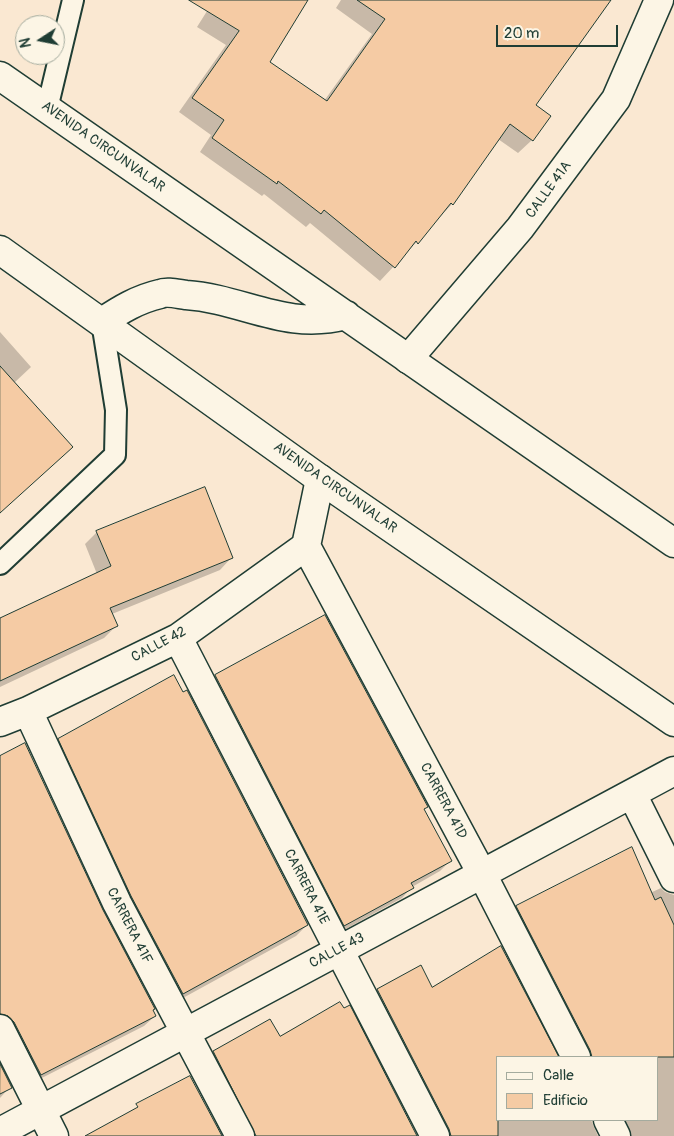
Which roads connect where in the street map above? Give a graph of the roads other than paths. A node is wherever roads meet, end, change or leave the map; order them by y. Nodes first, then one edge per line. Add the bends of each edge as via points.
1 (73, 0) edge
2 (659, 0) edge
3 (0, 76) edge
4 (47, 109) junction
5 (0, 250) edge
6 (346, 315) junction
7 (102, 322) junction
8 (408, 359) junction
9 (320, 478) junction
10 (674, 544) edge
11 (306, 546) junction
12 (0, 564) edge
13 (178, 638) junction
14 (28, 711) junction
15 (0, 722) edge
16 (674, 722) edge
17 (671, 777) edge
18 (632, 794) junction
19 (482, 874) junction
20 (674, 878) edge
21 (338, 951) junction
22 (0, 1029) edge
23 (184, 1034) junction
24 (575, 1056) edge
25 (41, 1110) junction
26 (608, 1121) edge
27 (0, 1132) edge
28 (54, 1136) edge
29 (240, 1136) edge
30 (435, 1136) edge
31 (616, 1136) edge

1 - 4 lane
2 - 8 main road, CALLE 41A via 616,99 520,228
3 - 4 main road, AVENIDA CIRCUNVALAR
4 - 6 main road, AVENIDA CIRCUNVALAR
5 - 7 main road, AVENIDA CIRCUNVALAR
6 - 7 main road via 326,320 294,320 206,296 161,293 128,306
6 - 8 main road, AVENIDA CIRCUNVALAR
7 - 9 main road, AVENIDA CIRCUNVALAR
7 - 12 lane via 116,410 115,455
8 - 10 main road, AVENIDA CIRCUNVALAR
9 - 11 main road
9 - 16 main road, AVENIDA CIRCUNVALAR
11 - 13 main road, CALLE 42
11 - 19 main road, CARRERA 41D
13 - 14 main road, CALLE 42
13 - 21 main road, CARRERA 41E
14 - 15 main road, CALLE 42
14 - 23 main road, CARRERA 41F via 117,904
17 - 18 main road, CALLE 43
18 - 19 main road, CALLE 43
18 - 20 main road
19 - 21 main road, CALLE 43
19 - 24 main road, CARRERA 41D
21 - 23 main road, CALLE 43
21 - 30 main road, CARRERA 41E
22 - 25 main road
23 - 25 main road, CALLE 43
23 - 29 main road, CARRERA 41F
25 - 27 main road, CALLE 43
25 - 28 main road
26 - 31 main road

